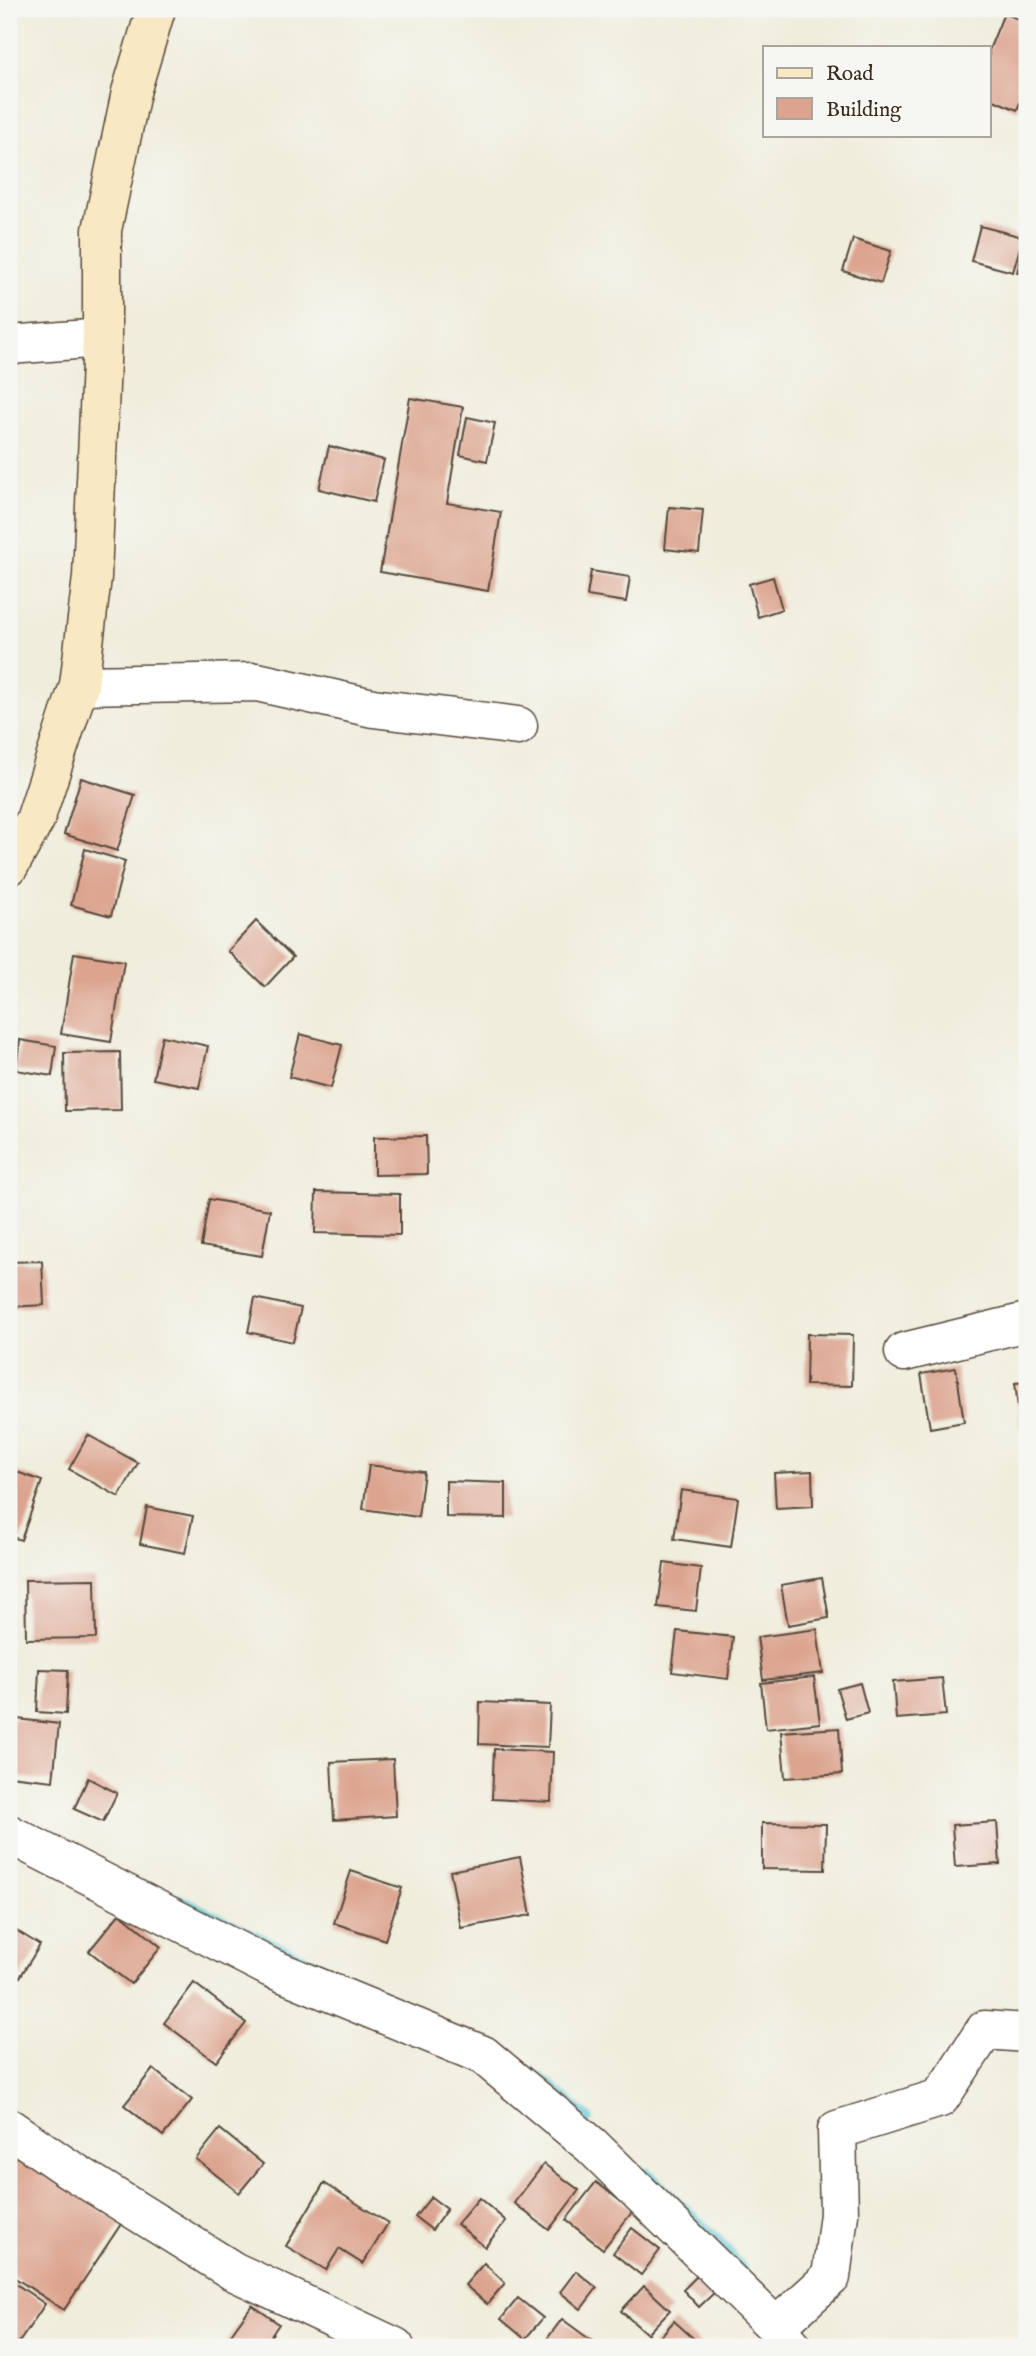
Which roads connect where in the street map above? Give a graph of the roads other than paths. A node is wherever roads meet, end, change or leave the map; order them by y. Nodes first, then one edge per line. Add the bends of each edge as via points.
1 (156, 9) edge
2 (102, 338) junction
3 (9, 345) edge
4 (79, 685) junction
5 (519, 726) dead end
6 (9, 866) edge
7 (1027, 1322) edge
8 (904, 1352) dead end
9 (9, 1834) edge
10 (1027, 2033) edge
11 (9, 2128) edge
12 (785, 2337) edge
13 (394, 2347) edge

1 - 2 street via 131,92 102,230
2 - 3 street
2 - 4 street via 92,577
4 - 5 street via 257,682 373,708
4 - 6 street via 35,820
7 - 8 street
9 - 12 street via 271,1968 483,2055 592,2146
10 - 12 street via 985,2030 940,2098 837,2130 839,2214 831,2277
11 - 13 street via 233,2271

